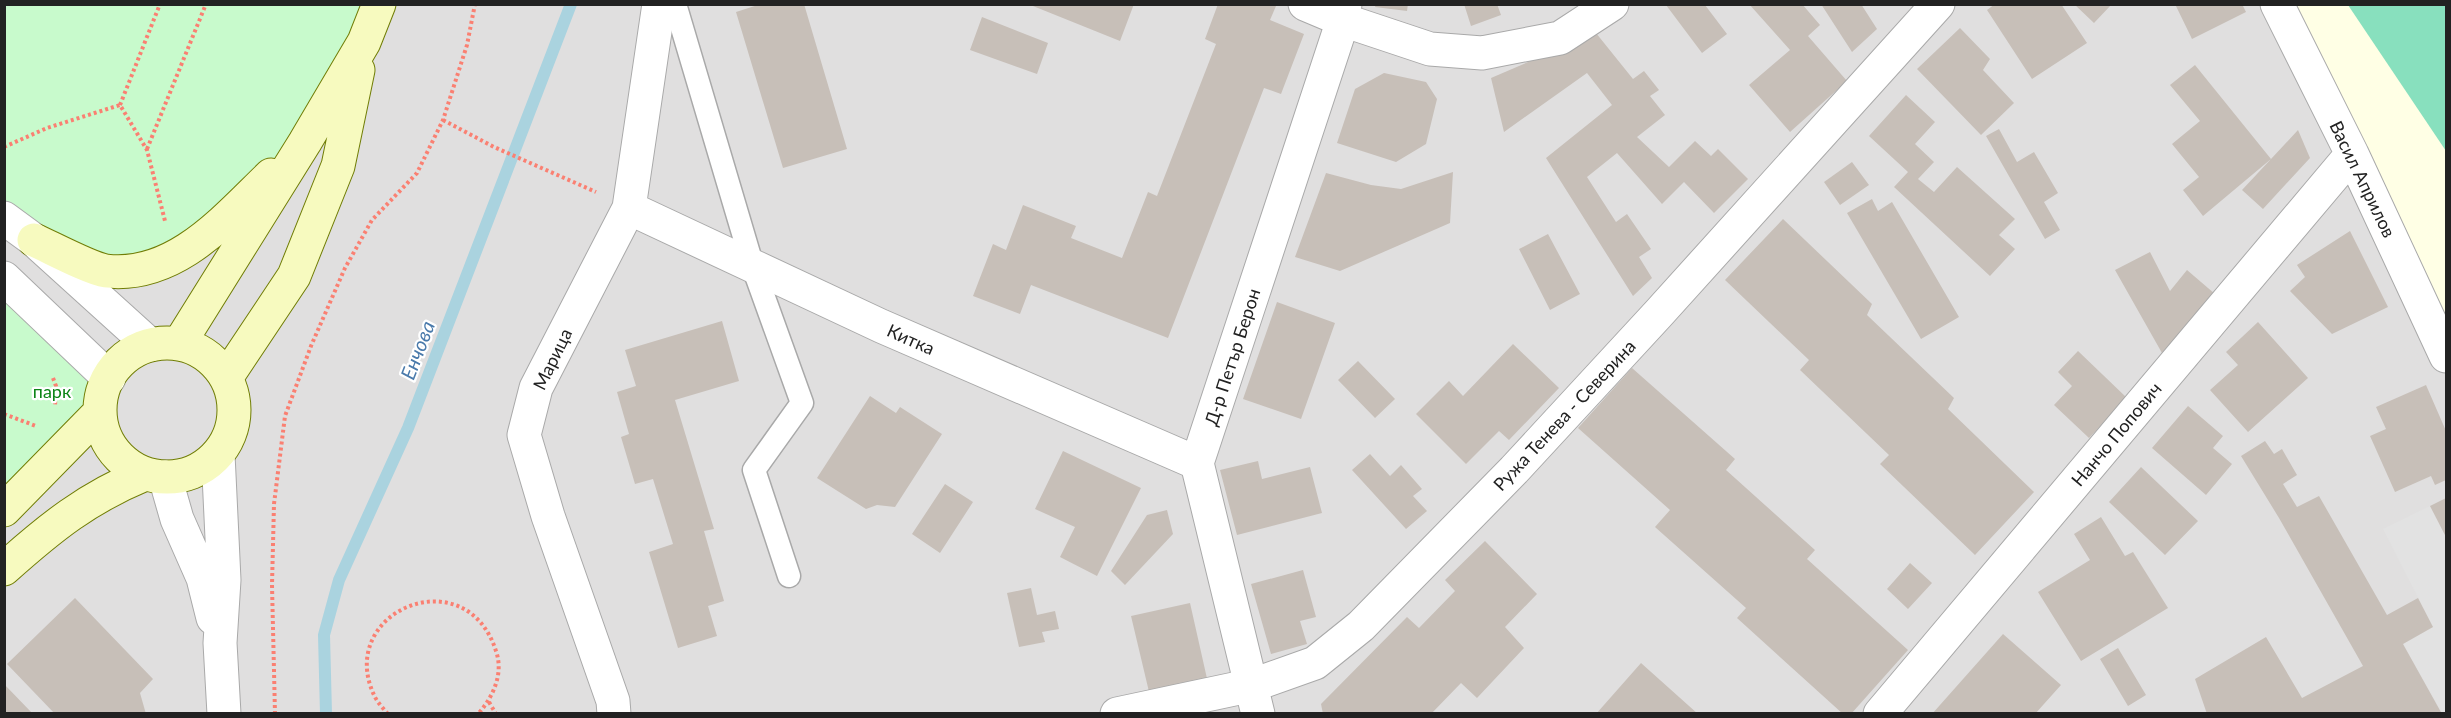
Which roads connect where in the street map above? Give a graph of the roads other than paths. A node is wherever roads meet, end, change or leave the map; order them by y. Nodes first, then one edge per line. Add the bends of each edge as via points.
1 (380, 4) edge
2 (659, 4) edge
3 (675, 4) edge
4 (1305, 4) edge
5 (1612, 4) edge
6 (1938, 4) edge
7 (2277, 4) edge
8 (1344, 12) edge
9 (364, 42) junction
10 (305, 142) junction
11 (2352, 154) junction
12 (629, 208) junction
13 (4, 218) edge
14 (34, 240) junction
15 (753, 267) junction
16 (4, 278) edge
17 (2444, 344) edge
18 (165, 345) junction
19 (109, 378) junction
20 (226, 378) junction
21 (100, 412) junction
22 (218, 454) junction
23 (1197, 464) junction
24 (155, 476) junction
25 (4, 510) edge
26 (4, 569) edge
27 (789, 576) dead end
28 (220, 643) junction
29 (1256, 699) edge
30 (224, 714) edge
31 (614, 714) edge
32 (1117, 714) edge
33 (1880, 714) edge

1 - 9 main road
2 - 12 street, Марица
3 - 15 lane
4 - 8 street
5 - 8 street via 1560,38 1482,53 1430,49
6 - 29 street, Ружа Тенева - Северина via 1578,400 1361,626 1315,663
7 - 11 street, Васил Априлов
8 - 23 street, Д-р Петър Берон
9 - 10 main road
9 - 20 main road via 338,166 294,276
10 - 14 main road via 207,235 163,263 138,270 104,271
10 - 18 main road
11 - 17 street, Васил Априлов
11 - 33 street, Нанчо Попович
12 - 15 street, Китка
12 - 31 street, Марица via 536,388 524,435 613,701
13 - 14 street
14 - 18 street
15 - 23 street, Китка
15 - 27 lane via 802,403 754,470
16 - 19 street
18 - 19 main road via 134,352 119,363
18 - 20 main road via 198,350
19 - 21 main road
20 - 22 main road via 233,397 234,417
21 - 24 main road via 104,432 114,450 128,464
21 - 25 main road
22 - 24 main road via 185,475
22 - 28 street via 224,580
23 - 29 street
24 - 26 main road via 106,491 74,511
24 - 28 street via 203,579
28 - 30 street
29 - 32 street, Ружа Тенева - Северина

